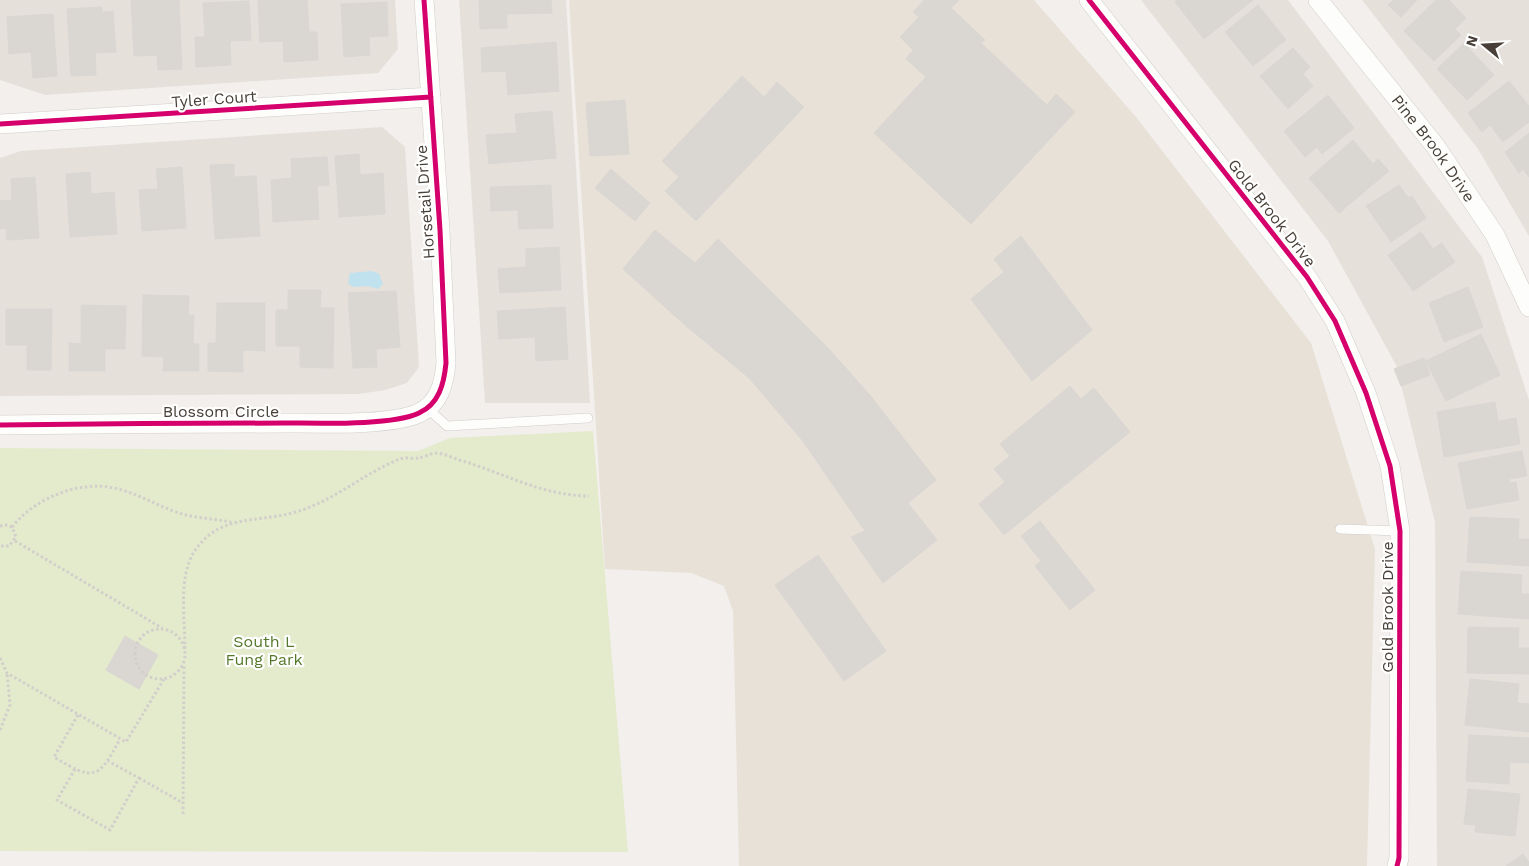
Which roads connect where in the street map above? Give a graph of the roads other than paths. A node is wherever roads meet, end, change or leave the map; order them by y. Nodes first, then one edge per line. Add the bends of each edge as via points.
1 (424, 0) edge
2 (1089, 0) edge
3 (1318, 0) edge
4 (431, 97) junction
5 (0, 124) edge
6 (1529, 307) edge
7 (431, 404) junction
8 (588, 418) dead end
9 (0, 425) edge
10 (1340, 529) dead end
11 (1400, 531) junction
12 (1400, 863) edge

1 - 4 street, Horsetail Drive
2 - 11 street, Gold Brook Drive via 1307,277 1335,321 1366,393 1390,466
3 - 6 street, Pine Brook Drive via 1436,147 1495,235
4 - 5 street, Tyler Court
4 - 7 street, Horsetail Drive via 446,363 444,384
7 - 8 lane via 447,426
7 - 9 street, Blossom Circle via 406,419 322,423
10 - 11 lane
11 - 12 street, Gold Brook Drive

